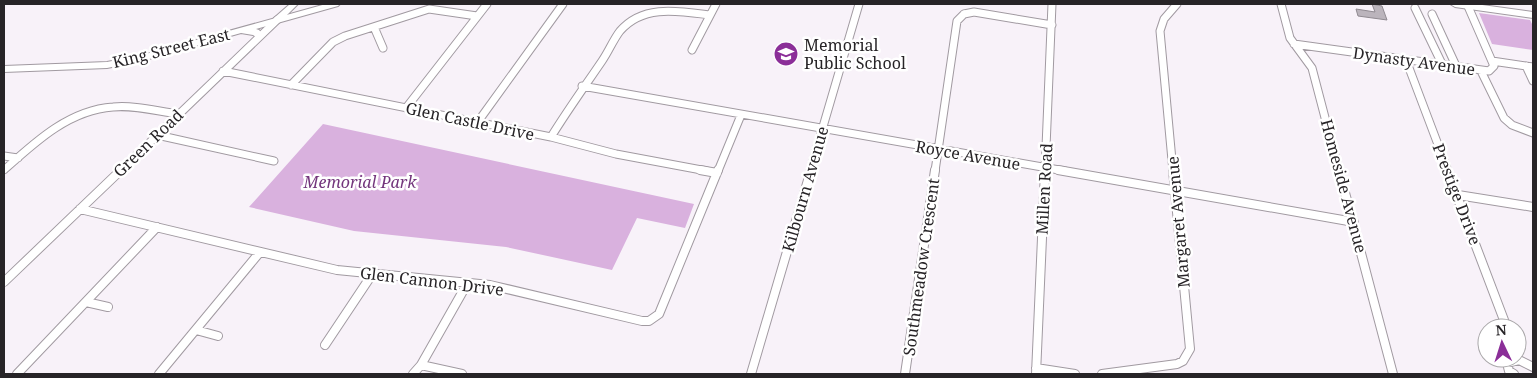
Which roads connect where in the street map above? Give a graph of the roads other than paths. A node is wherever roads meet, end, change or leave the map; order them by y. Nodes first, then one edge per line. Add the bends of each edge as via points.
1 (294, 4) edge
2 (335, 4) edge
3 (487, 4) edge
4 (563, 4) edge
5 (716, 4) edge
6 (859, 4) edge
7 (1052, 4) edge
8 (1177, 4) edge
9 (1280, 4) edge
10 (1456, 4) edge
11 (1467, 5) edge
12 (1415, 8) dead end
13 (310, 11) junction
14 (710, 14) junction
15 (1432, 14) dead end
16 (1533, 15) edge
17 (477, 16) junction
18 (277, 20) junction
19 (1052, 25) junction
20 (374, 27) junction
21 (239, 31) junction
22 (259, 36) junction
23 (1294, 44) junction
24 (383, 48) dead end
25 (692, 50) dead end
26 (1406, 60) junction
27 (1492, 61) junction
28 (1443, 66) junction
29 (1530, 66) edge
30 (1457, 68) junction
31 (4, 69) edge
32 (1481, 71) junction
33 (223, 72) junction
34 (1533, 81) edge
35 (291, 85) junction
36 (582, 86) junction
37 (406, 108) junction
38 (178, 114) junction
39 (741, 115) junction
40 (477, 123) junction
41 (822, 129) junction
42 (1533, 133) edge
43 (157, 135) junction
44 (551, 137) junction
45 (938, 150) junction
46 (4, 156) edge
47 (18, 158) junction
48 (274, 160) dead end
49 (1045, 168) junction
50 (4, 170) edge
51 (717, 173) junction
52 (1176, 191) junction
53 (1458, 195) junction
54 (1533, 207) edge
55 (80, 209) junction
56 (1354, 222) junction
57 (157, 227) junction
58 (260, 252) junction
59 (373, 273) junction
60 (4, 282) edge
61 (466, 284) junction
62 (86, 302) junction
63 (108, 307) dead end
64 (1503, 318) edge
65 (196, 330) junction
66 (218, 336) dead end
67 (325, 345) dead end
68 (421, 365) junction
69 (1036, 371) edge
70 (17, 374) edge
71 (159, 374) edge
72 (413, 374) edge
73 (462, 374) edge
74 (750, 374) edge
75 (906, 374) edge
76 (1075, 374) edge
77 (1102, 374) edge
78 (1393, 374) edge

1 - 13 main road
1 - 18 street, Green Road
2 - 13 main road, King Street East
3 - 17 street
4 - 40 street
5 - 14 street
6 - 41 street, Kilbourn Avenue
7 - 19 street, Millen Road
8 - 52 street, Margaret Avenue via 1164,18 1160,31
9 - 23 street, Homeside Avenue via 1288,35
10 - 11 main road
11 - 16 main road
11 - 27 street, Dynasty Avenue
12 - 28 street
13 - 18 main road, King Street East
14 - 25 street
14 - 36 street via 665,10 634,20 618,34
15 - 30 street
17 - 20 street via 433,9
17 - 37 street
18 - 21 main road, King Street East
18 - 22 street, Green Road
19 - 45 street, Southmeadow Crescent via 963,11 956,26
19 - 49 street, Millen Road
20 - 24 street
20 - 35 street via 333,42
21 - 22 main road via 256,32
21 - 31 main road, King Street East via 107,65
22 - 33 street, Green Road
23 - 26 street, Dynasty Avenue
23 - 56 street, Homeside Avenue via 1312,68
26 - 28 street, Dynasty Avenue
26 - 53 street, Prestige Drive
27 - 29 street
27 - 32 street, Dynasty Avenue via 1493,69
28 - 30 street, Dynasty Avenue
29 - 34 street
30 - 32 street, Dynasty Avenue
32 - 42 street via 1504,118 1512,125
33 - 35 street, Glen Castle Drive
33 - 38 street, Green Road
35 - 37 street, Glen Castle Drive
36 - 39 street, Royce Avenue
36 - 44 street
37 - 40 street, Glen Castle Drive
38 - 43 street, Green Road
38 - 47 street via 131,107 83,113 49,130
39 - 41 street, Royce Avenue
39 - 51 street, Glen Cannon Drive
40 - 44 street, Glen Castle Drive
41 - 45 street, Royce Avenue
41 - 74 street, Kilbourn Avenue
43 - 48 street
43 - 55 street, Green Road
44 - 51 street, Glen Castle Drive via 616,154
45 - 49 street, Royce Avenue
45 - 75 street, Southmeadow Crescent
46 - 47 street
47 - 50 street
49 - 52 street, Royce Avenue
49 - 69 street, Millen Road
51 - 61 street, Glen Cannon Drive via 659,314 649,321 490,285
52 - 56 street, Royce Avenue
52 - 77 street, Margaret Avenue via 1190,349 1183,361 1177,364
53 - 54 street
53 - 64 street, Prestige Drive
55 - 57 street, Glen Cannon Drive
55 - 60 street, Green Road
56 - 78 street, Homeside Avenue
57 - 58 street, Glen Cannon Drive
57 - 62 street
58 - 59 street, Glen Cannon Drive via 336,270
58 - 65 street
59 - 61 street, Glen Cannon Drive
59 - 67 street
61 - 68 street
62 - 63 street
62 - 70 street
65 - 66 street
65 - 71 street
68 - 72 street
68 - 73 street
69 - 76 street

